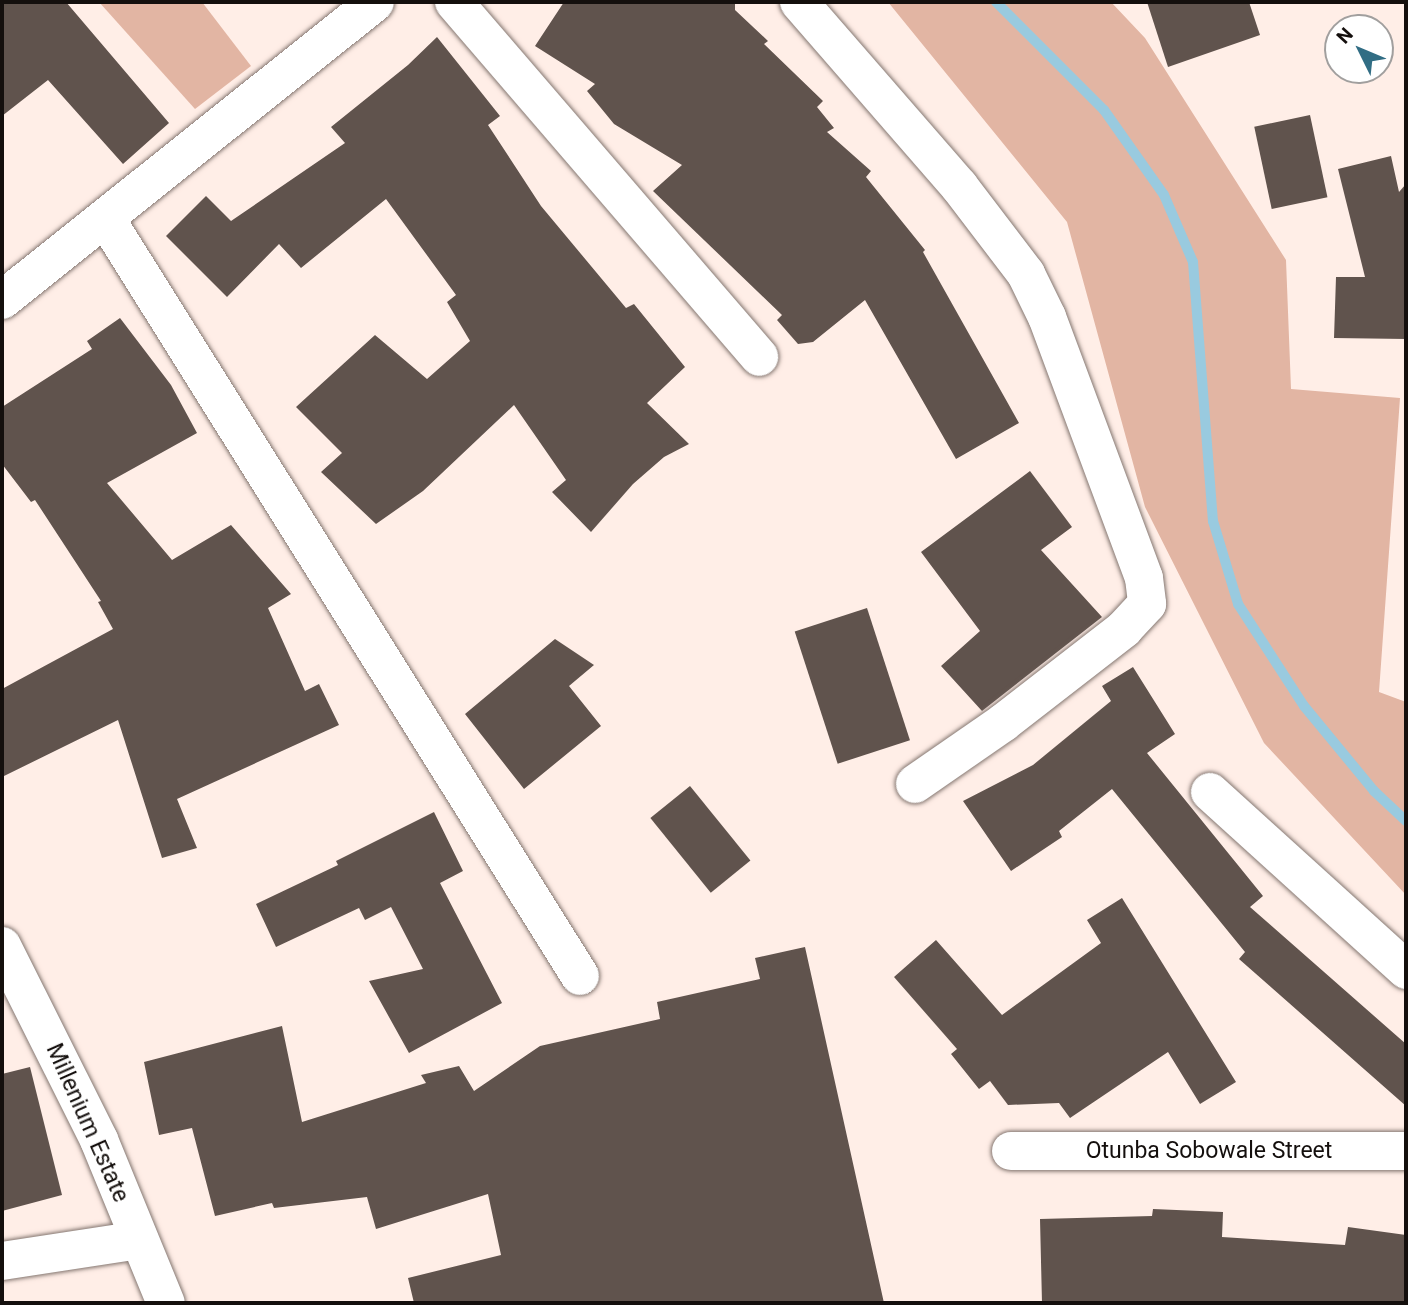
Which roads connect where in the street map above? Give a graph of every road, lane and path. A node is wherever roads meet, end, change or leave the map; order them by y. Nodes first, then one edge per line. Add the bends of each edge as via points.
1 (375, 2) edge
2 (454, 2) edge
3 (799, 2) edge
4 (106, 219) junction
5 (2, 300) edge
6 (759, 357) dead end
7 (915, 784) dead end
8 (1210, 792) dead end
9 (2, 946) edge
10 (1406, 971) edge
11 (580, 976) dead end
12 (13, 991) edge
13 (1011, 1151) dead end
14 (1406, 1151) edge
15 (139, 1240) junction
16 (2, 1261) edge
17 (166, 1303) edge

1 - 4 street
2 - 6 street
3 - 7 street via 959,186 1026,274 1047,317 1144,578 1147,604 1125,629
4 - 5 street
4 - 11 street
8 - 10 street
9 - 12 street, Millenium Estate
12 - 15 street, Millenium Estate via 99,1140
13 - 14 street, Otunba Sobowale Street
15 - 16 street
15 - 17 street, Millenium Estate

